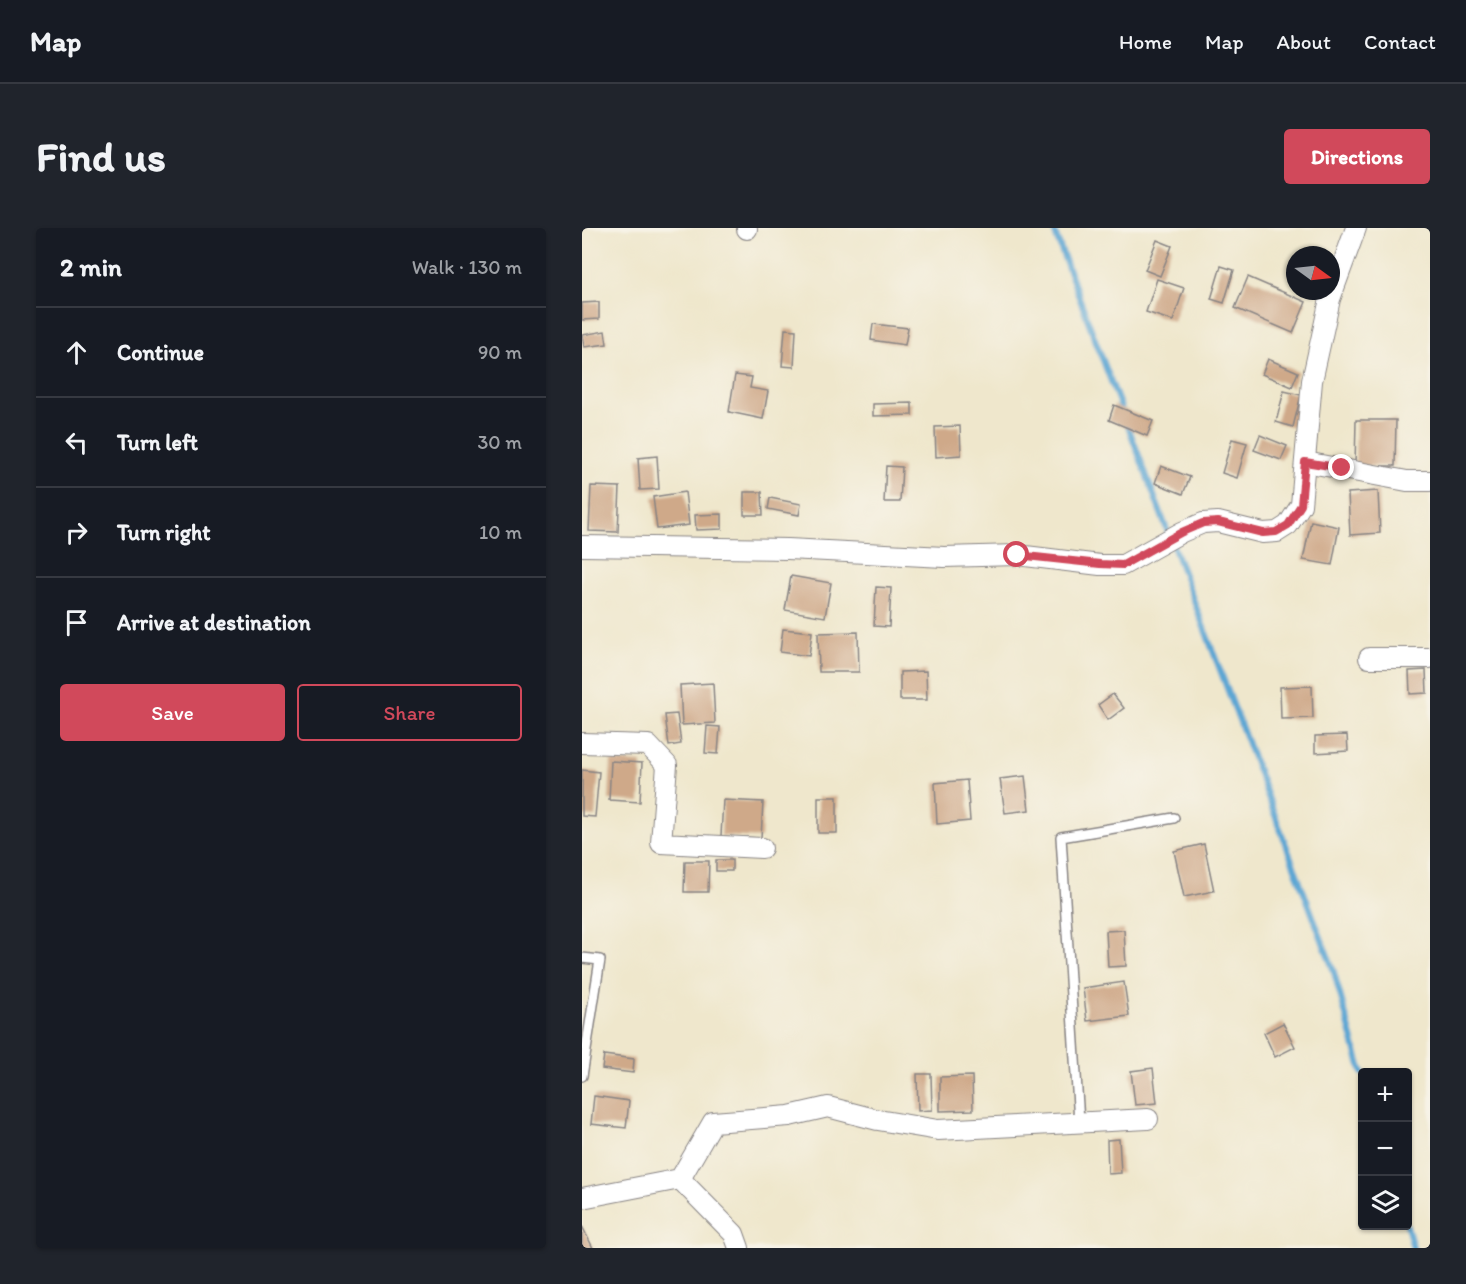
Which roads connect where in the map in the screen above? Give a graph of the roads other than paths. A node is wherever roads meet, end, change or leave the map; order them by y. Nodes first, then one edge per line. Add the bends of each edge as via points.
1 (1356, 228) edge
2 (1305, 462) junction
3 (1430, 481) edge
4 (582, 546) edge
5 (1369, 658) dead end
6 (1430, 658) edge
7 (582, 742) edge
8 (1174, 818) dead end
9 (762, 848) dead end
10 (582, 958) edge
11 (582, 1076) edge
12 (1148, 1119) dead end
13 (1079, 1122) junction
14 (680, 1179) junction
15 (582, 1198) edge
16 (739, 1248) edge

1 - 2 street via 1330,300 1312,381
2 - 3 street
2 - 4 street via 1301,505 1288,525 1276,532 1203,523 1123,565 1017,555 944,557 788,549
5 - 6 street
7 - 9 street via 648,745 667,765 661,843
8 - 13 lane via 1061,837
10 - 11 lane via 600,960
12 - 13 street
13 - 14 street via 938,1130 828,1107 789,1116 713,1122
14 - 15 street
14 - 16 street via 734,1234

